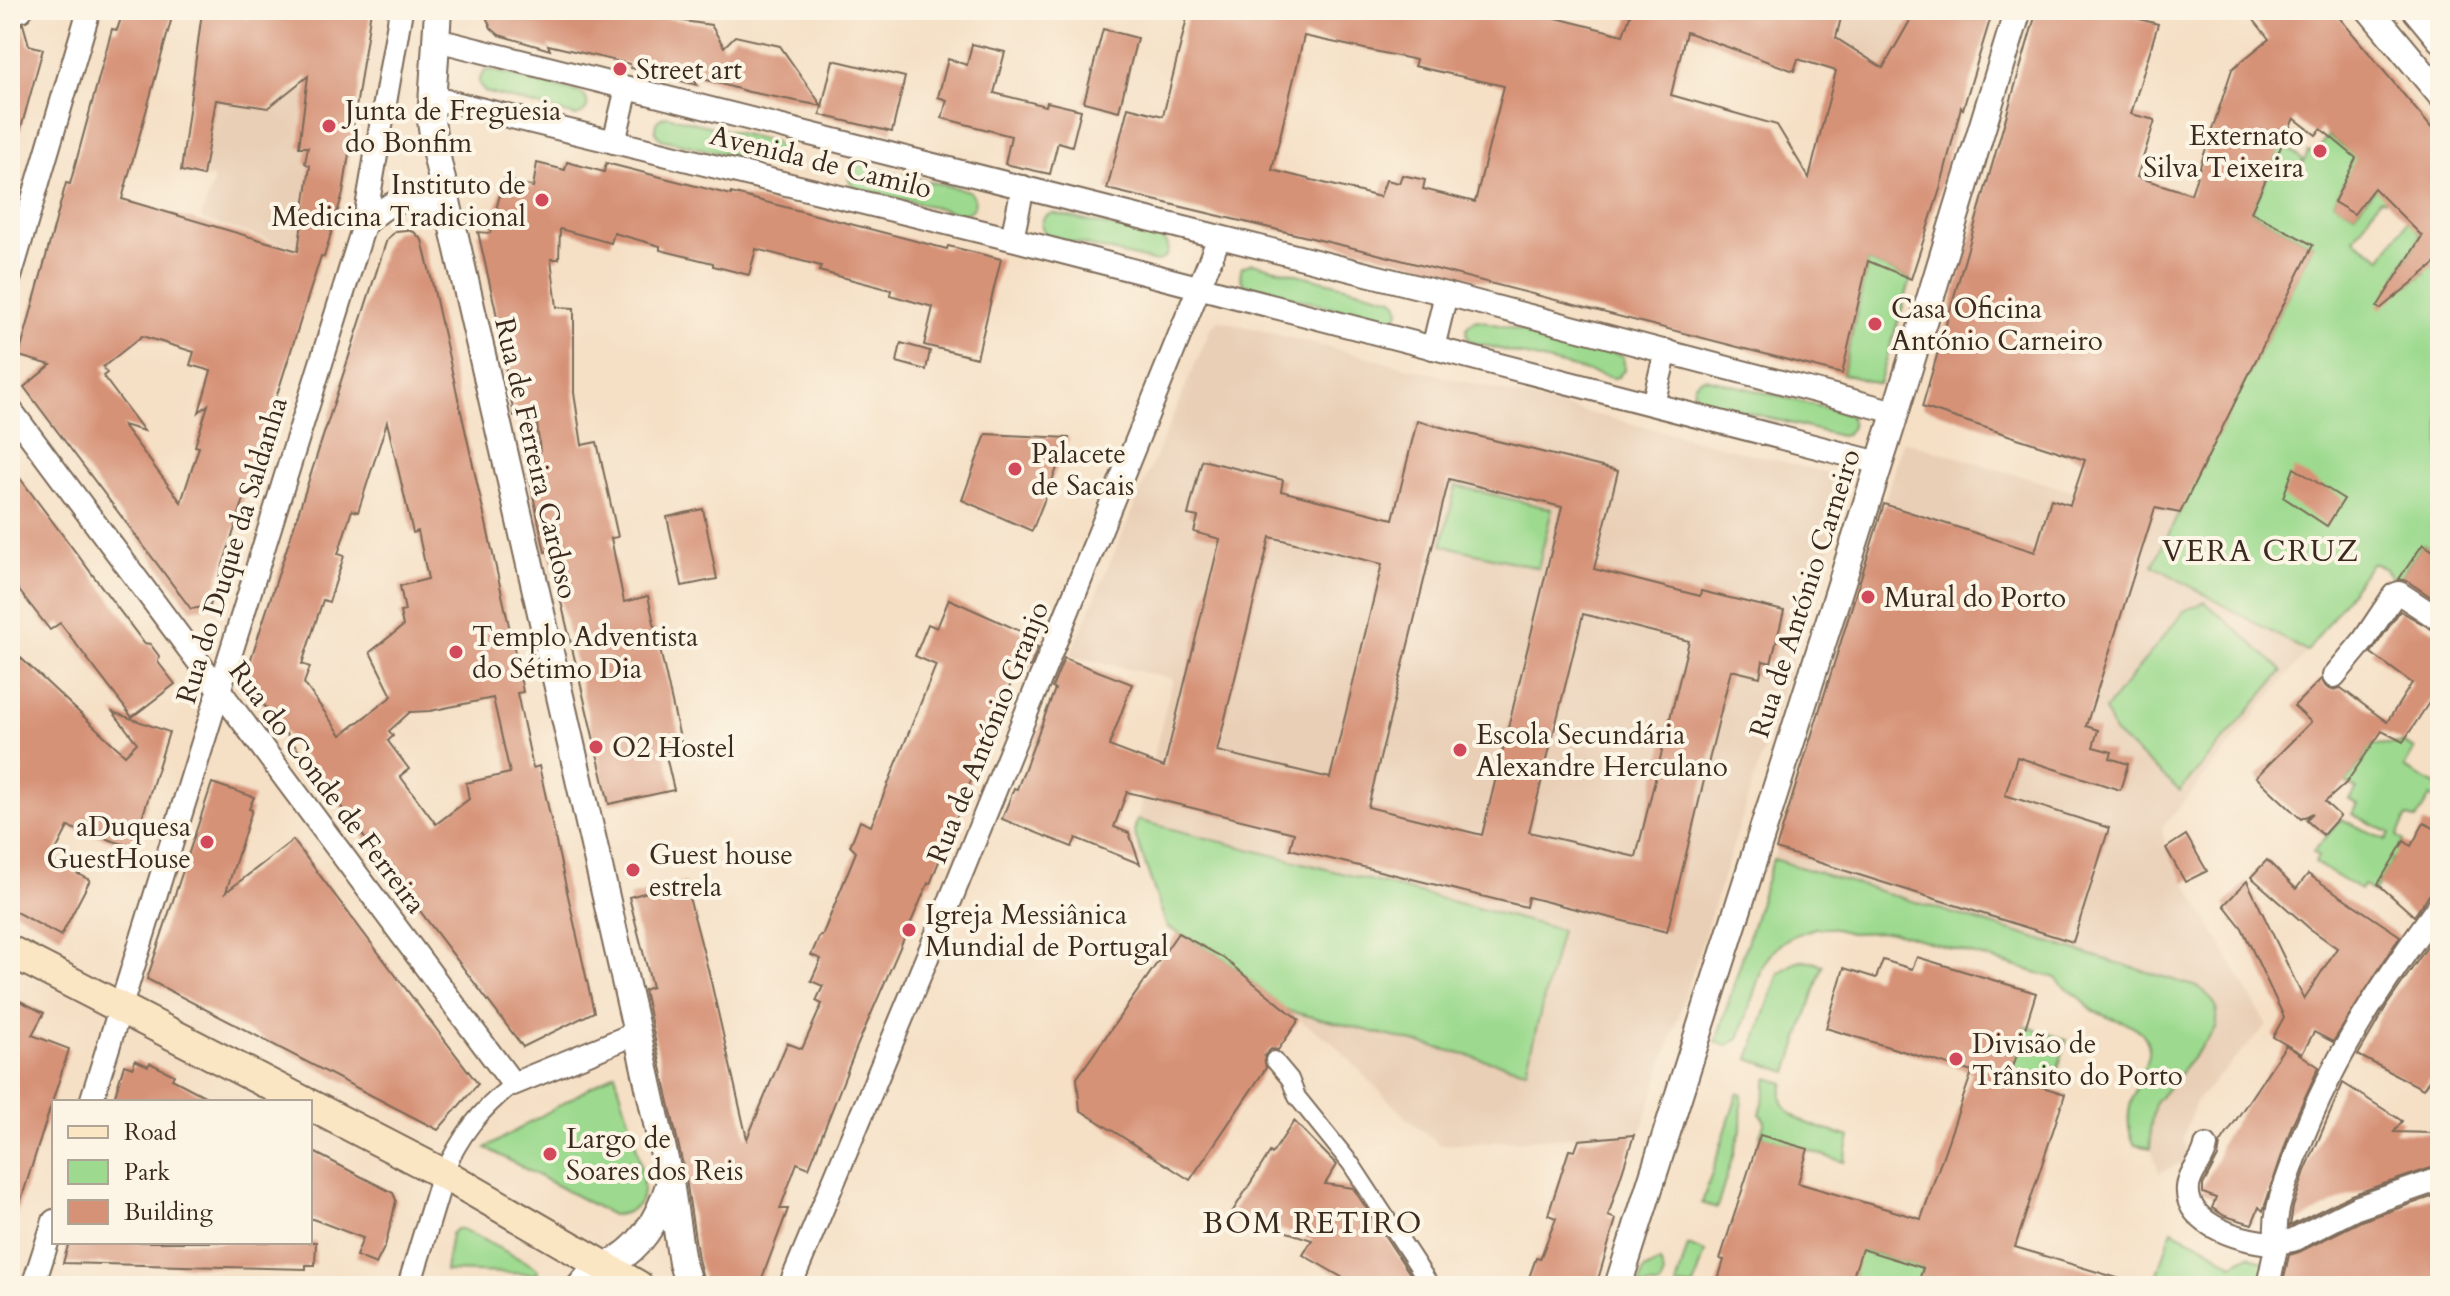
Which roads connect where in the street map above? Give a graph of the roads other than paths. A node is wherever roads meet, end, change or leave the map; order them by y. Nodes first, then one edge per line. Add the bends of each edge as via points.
1 (21, 10) edge
2 (89, 10) edge
3 (401, 10) edge
4 (438, 10) edge
5 (2018, 10) edge
6 (2370, 10) edge
7 (2416, 10) edge
8 (10, 13) edge
9 (2440, 39) edge
10 (437, 40) junction
11 (627, 88) junction
12 (2440, 94) edge
13 (434, 98) junction
14 (614, 142) junction
15 (1023, 187) junction
16 (450, 224) junction
17 (364, 225) junction
18 (1219, 238) junction
19 (1012, 239) junction
20 (10, 277) edge
21 (1200, 288) junction
22 (1446, 294) junction
23 (1433, 348) junction
24 (1666, 351) junction
25 (1653, 404) junction
26 (10, 409) edge
27 (1895, 412) junction
28 (1879, 463) junction
29 (2440, 620) edge
30 (2334, 676) dead end
31 (218, 691) junction
32 (2440, 904) edge
33 (10, 951) edge
34 (122, 1007) junction
35 (637, 1033) junction
36 (1274, 1060) dead end
37 (513, 1084) junction
38 (92, 1100) edge
39 (300, 1100) edge
40 (312, 1106) edge
41 (2206, 1146) dead end
42 (443, 1174) junction
43 (2440, 1179) edge
44 (670, 1182) junction
45 (52, 1227) edge
46 (2277, 1243) junction
47 (604, 1266) junction
48 (33, 1286) edge
49 (409, 1286) edge
50 (578, 1286) edge
51 (638, 1286) edge
52 (689, 1286) edge
53 (790, 1286) edge
54 (1431, 1286) edge
55 (1618, 1286) edge
56 (2268, 1286) edge

1 - 8 street
2 - 20 street
3 - 17 street, Rua do Duque da Saldanha
4 - 10 street, Rua de Ferreira Cardoso
5 - 27 street, Rua de António Carneiro
6 - 12 street
7 - 9 street
10 - 11 street, Avenida de Camilo
10 - 13 street, Rua de Ferreira Cardoso
11 - 14 street
11 - 15 street, Avenida de Camilo
13 - 14 street, Avenida de Camilo
13 - 16 street, Rua de Ferreira Cardoso via 431,120
14 - 19 street, Avenida de Camilo
15 - 18 street, Avenida de Camilo
15 - 19 street
16 - 17 street via 429,202 410,200 392,202
16 - 35 street, Rua de Ferreira Cardoso
17 - 31 street, Rua do Duque da Saldanha
18 - 21 street
18 - 22 street, Avenida de Camilo
19 - 21 street, Avenida de Camilo
21 - 23 street, Avenida de Camilo
21 - 53 street, Rua de António Granjo
22 - 23 street
22 - 24 street, Avenida de Camilo
23 - 25 street, Avenida de Camilo
24 - 25 street
24 - 27 street, Avenida de Camilo
25 - 28 street, Avenida de Camilo
26 - 31 street, Rua do Conde de Ferreira
27 - 28 street, Rua de António Carneiro
28 - 55 street, Rua de António Carneiro
29 - 30 street via 2399,593 2394,595
31 - 34 street, Rua do Duque da Saldanha
31 - 37 street, Rua do Conde de Ferreira
32 - 46 street via 2385,979 2304,1131 2274,1224
33 - 34 main road
34 - 38 street, Rua do Duque da Saldanha
34 - 39 main road
35 - 37 street
35 - 44 street
36 - 54 street
37 - 42 street via 469,1125
40 - 42 main road
41 - 46 street via 2189,1181 2188,1196 2195,1209 2217,1229
42 - 47 main road
42 - 49 street
43 - 46 street
44 - 47 street via 649,1230 626,1255
44 - 52 street
45 - 48 street
46 - 56 street
47 - 50 street
47 - 51 main road

